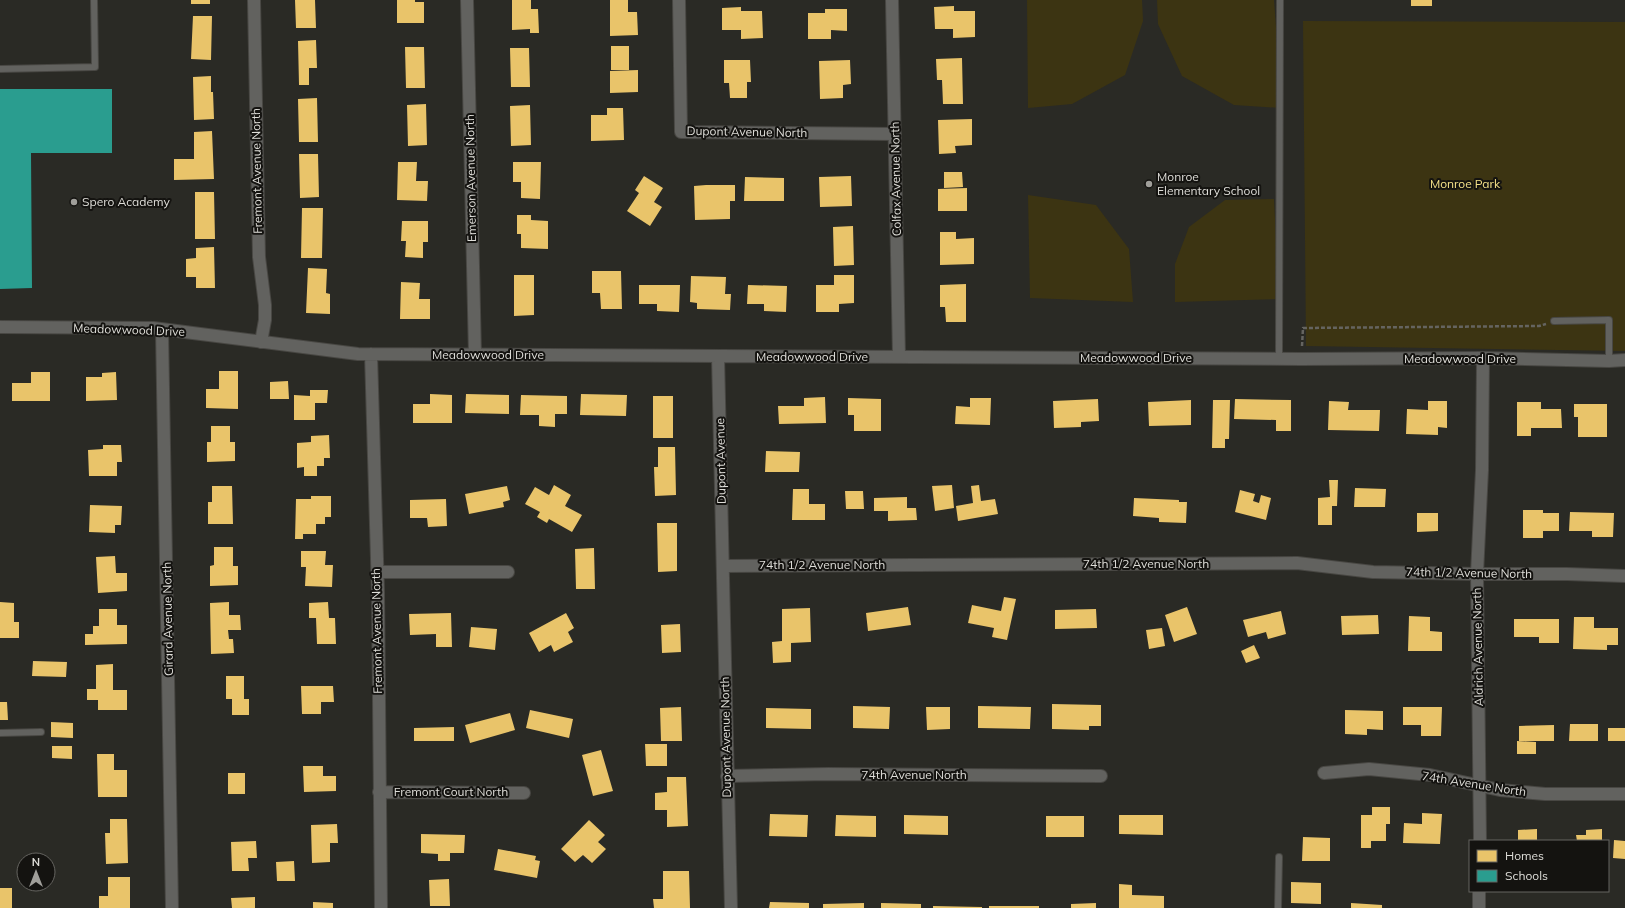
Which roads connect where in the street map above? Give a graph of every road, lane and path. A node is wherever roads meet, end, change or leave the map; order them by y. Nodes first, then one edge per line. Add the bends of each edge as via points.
1 (94, 0) edge
2 (254, 0) edge
3 (467, 0) edge
4 (679, 0) edge
5 (892, 0) edge
6 (1280, 0) edge
7 (0, 69) edge
8 (895, 134) junction
9 (1554, 322) joint
10 (0, 328) edge
11 (162, 330) junction
12 (261, 342) junction
13 (371, 354) junction
14 (475, 355) junction
15 (718, 356) junction
16 (899, 357) junction
17 (1483, 358) junction
18 (1279, 359) junction
19 (1301, 359) junction
20 (1625, 360) edge
21 (1609, 361) junction
22 (724, 566) junction
23 (377, 572) junction
24 (508, 572) dead end
25 (1477, 574) junction
26 (1625, 576) edge
27 (41, 732) dead end
28 (0, 733) edge
29 (1324, 773) dead end
30 (727, 776) junction
31 (1101, 776) dead end
32 (1480, 786) junction
33 (379, 792) junction
34 (524, 793) dead end
35 (1625, 794) edge
36 (1480, 840) edge
37 (1279, 857) dead end
38 (1479, 892) edge
39 (172, 908) edge
40 (381, 908) edge
41 (731, 908) edge
42 (1278, 908) edge
43 (1479, 908) edge

1 - 7 lane via 95,67
2 - 12 street, Fremont Avenue North via 259,257 265,305
3 - 14 street, Emerson Avenue North
4 - 8 street, Dupont Avenue North via 682,132
5 - 8 street, Colfax Avenue North
6 - 18 lane
8 - 16 street, Colfax Avenue North
9 - 19 path via 1539,326 1303,328
9 - 21 lane via 1609,320
10 - 11 street, Meadowwood Drive
11 - 12 street, Meadowwood Drive
11 - 39 street, Girard Avenue North
12 - 13 street, Meadowwood Drive
13 - 14 street, Meadowwood Drive
13 - 23 street, Fremont Avenue North
14 - 15 street, Meadowwood Drive
15 - 16 street, Meadowwood Drive
15 - 22 street, Dupont Avenue
16 - 18 street, Meadowwood Drive
17 - 19 street, Meadowwood Drive
17 - 21 street, Meadowwood Drive
17 - 25 street, Aldrich Avenue North via 1482,470
18 - 19 street, Meadowwood Drive
20 - 21 street, Meadowwood Drive
22 - 25 street, 74th 1/2 Avenue North via 1297,563 1373,572
22 - 30 street, Dupont Avenue North
23 - 24 street
23 - 33 street, Fremont Avenue North
25 - 26 street, 74th 1/2 Avenue North
25 - 32 street, Aldrich Avenue North
27 - 28 lane
29 - 32 street, 74th Avenue North via 1369,769 1430,775
30 - 31 street, 74th Avenue North
30 - 41 street, Dupont Avenue North
32 - 35 street, 74th Avenue North via 1545,794
32 - 36 street, Aldrich Avenue North
33 - 34 street, Fremont Court North
33 - 40 street, Fremont Avenue North
37 - 42 lane
38 - 43 street

